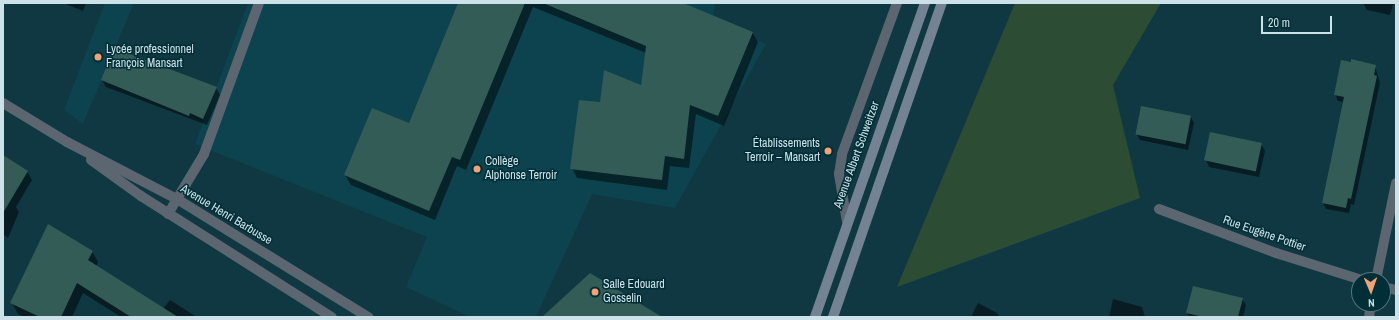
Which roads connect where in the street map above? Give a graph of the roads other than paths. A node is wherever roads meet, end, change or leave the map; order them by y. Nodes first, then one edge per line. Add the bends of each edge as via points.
1 (259, 3) edge
2 (897, 3) edge
3 (924, 3) edge
4 (942, 3) edge
5 (3, 103) edge
6 (67, 142) junction
7 (1396, 183) edge
8 (177, 199) junction
9 (1159, 208) dead end
10 (168, 214) junction
11 (847, 222) junction
12 (1378, 272) edge
13 (1351, 277) edge
14 (332, 317) edge
15 (368, 317) edge
16 (815, 317) edge
17 (833, 317) edge

1 - 8 street via 204,154
2 - 11 street via 842,154 839,174
3 - 11 main road, Avenue Albert Schweitzer
4 - 17 main road
5 - 6 street, Avenue Henri Barbusse
6 - 8 street, Avenue Henri Barbusse
6 - 10 street, Avenue Henri Barbusse
7 - 12 street
8 - 10 street
8 - 15 street, Avenue Henri Barbusse
9 - 13 street, Rue Eugène Pottier via 1270,251
10 - 14 street, Avenue Henri Barbusse
11 - 16 main road, Avenue Albert Schweitzer

